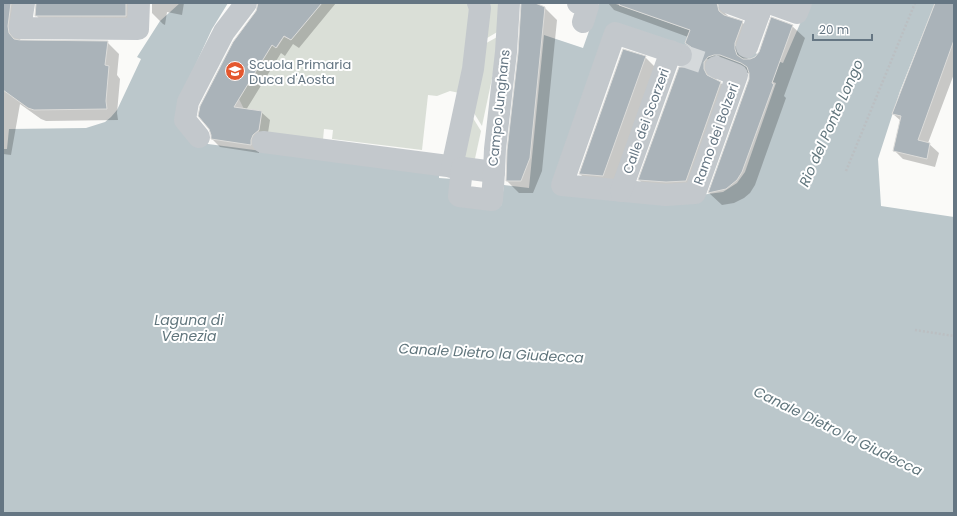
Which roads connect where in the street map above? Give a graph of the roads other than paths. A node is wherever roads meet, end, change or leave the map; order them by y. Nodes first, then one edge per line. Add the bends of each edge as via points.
1 (24, 3) edge
2 (246, 3) edge
3 (478, 3) edge
4 (509, 3) edge
5 (729, 3) edge
6 (764, 7) edge
7 (139, 8) edge
8 (799, 8) edge
9 (747, 47) dead end
10 (716, 67) tunnel mouth
11 (199, 137) dead end
12 (263, 142) dead end
13 (457, 167) junction
14 (621, 191) junction

1 - 7 street via 20,28 138,29
2 - 11 street via 224,32 188,102 185,120
3 - 13 street via 480,8 473,69
4 - 13 street, Campo Junghans via 494,172
5 - 6 street
6 - 8 street
6 - 9 street
10 - 14 street, Ramo dei Bolzeri via 737,75 695,193 666,195
12 - 13 street, Campo Junghans
14 - 14 street, Calle dei Scorzeri via 562,185 615,33 676,53

